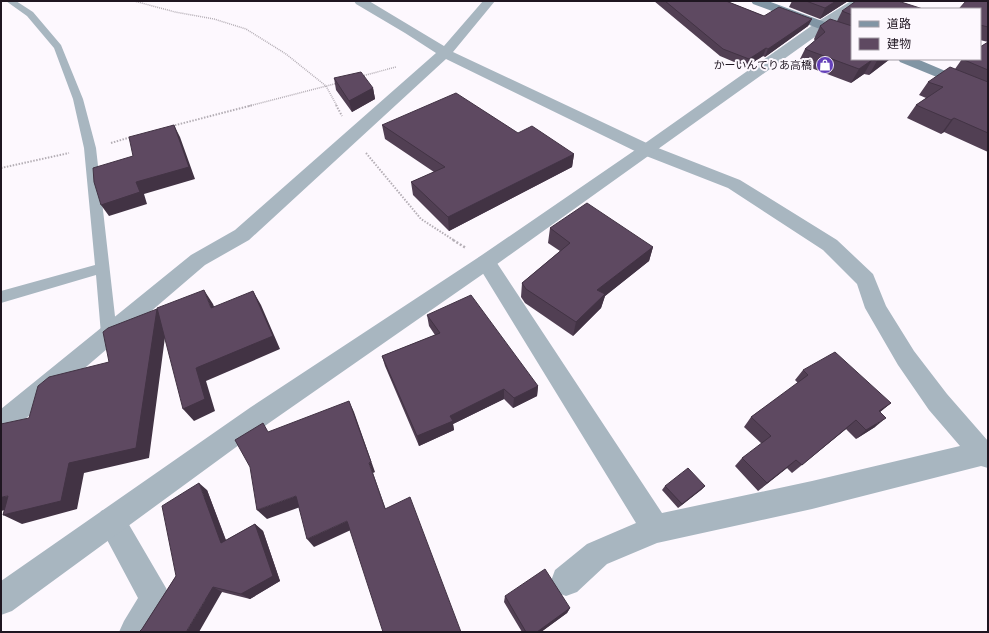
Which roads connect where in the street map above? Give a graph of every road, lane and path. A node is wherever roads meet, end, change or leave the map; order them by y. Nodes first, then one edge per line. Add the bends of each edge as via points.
1 (10, 1) edge
2 (134, 1) edge
3 (360, 1) edge
4 (489, 1) edge
5 (757, 1) edge
6 (859, 1) edge
7 (822, 25) junction
8 (851, 37) edge
9 (445, 53) junction
10 (907, 60) edge
11 (401, 66) dead end
12 (356, 78) edge
13 (341, 82) edge
14 (326, 86) junction
15 (988, 94) edge
16 (166, 128) edge
17 (136, 136) edge
18 (353, 137) junction
19 (90, 148) junction
20 (647, 150) junction
21 (1, 168) edge
22 (486, 262) junction
23 (102, 268) junction
24 (1, 297) edge
25 (109, 334) junction
26 (1, 424) edge
27 (985, 455) edge
28 (111, 522) junction
29 (656, 529) junction
30 (566, 581) dead end
31 (1, 600) edge
32 (135, 632) edge

1 - 19 lane via 30,14 58,47 78,99
2 - 14 path via 246,29 286,54
3 - 9 street
4 - 9 street
5 - 7 main road
6 - 7 street
7 - 8 main road
7 - 20 street
9 - 18 street
9 - 20 street
10 - 15 main road
11 - 12 path
13 - 14 path
14 - 16 path
14 - 18 path
17 - 19 path
18 - 22 path via 421,219
18 - 25 street via 242,235 198,260
19 - 21 path
19 - 23 lane
20 - 22 street
20 - 27 street via 734,184 830,245 866,280 876,308 906,358 938,402
22 - 28 street via 260,415
22 - 29 street
23 - 24 lane
23 - 25 lane
25 - 26 street
27 - 29 street
28 - 31 street
28 - 32 street via 155,599
29 - 30 street via 597,554

